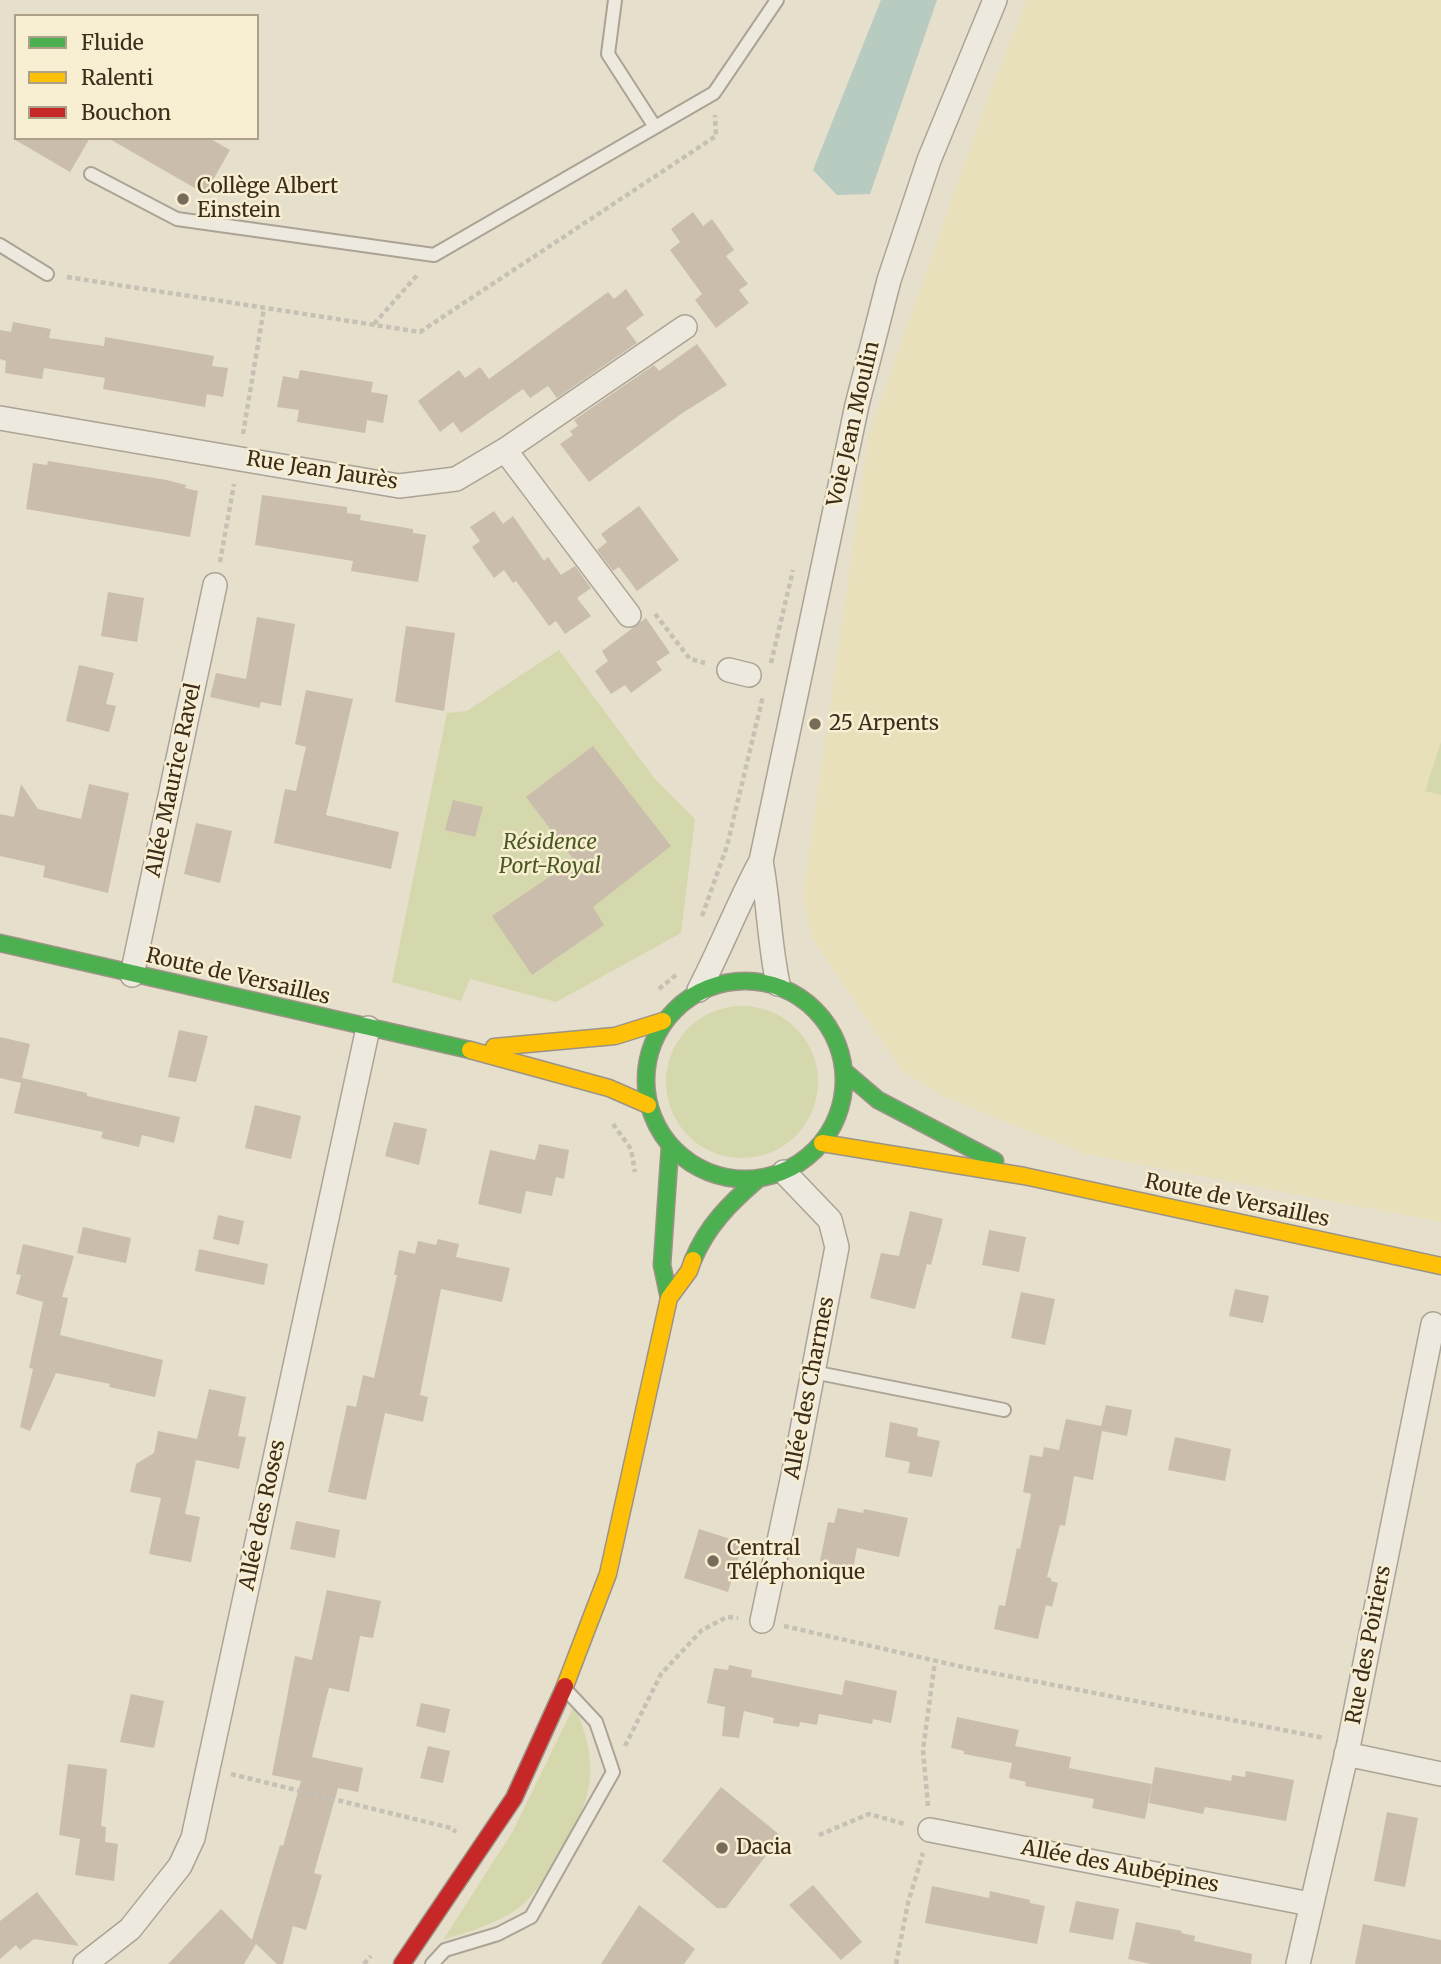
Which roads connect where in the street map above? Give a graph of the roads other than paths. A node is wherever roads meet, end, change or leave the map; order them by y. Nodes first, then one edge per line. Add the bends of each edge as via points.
1 (615, 0) edge
2 (777, 0) edge
3 (995, 0) edge
4 (655, 127) junction
5 (91, 174) dead end
6 (0, 245) edge
7 (47, 274) dead end
8 (685, 327) dead end
9 (0, 418) edge
10 (505, 450) junction
11 (215, 585) dead end
12 (629, 615) road end
13 (761, 861) junction
14 (0, 943) edge
15 (132, 975) junction
16 (778, 984) junction
17 (699, 990) junction
18 (663, 1021) junction
19 (368, 1028) junction
20 (467, 1049) junction
21 (844, 1071) junction
22 (648, 1105) junction
23 (822, 1143) junction
24 (670, 1146) junction
25 (784, 1172) junction
26 (1024, 1176) junction
27 (758, 1179) junction
28 (1441, 1266) edge
29 (669, 1298) junction
30 (1433, 1324) dead end
31 (813, 1372) junction
32 (1004, 1410) dead end
33 (762, 1621) road end
34 (564, 1688) junction
35 (1348, 1749) junction
36 (1441, 1773) edge
37 (930, 1830) road end
38 (1310, 1905) junction
39 (85, 1964) edge
40 (402, 1964) edge
41 (432, 1964) edge
42 (1298, 1964) edge

1 - 4 lane via 608,54
2 - 4 lane via 714,93
3 - 13 street, Voie Jean Moulin via 929,160 889,280 857,405
4 - 5 lane via 434,255 177,219
6 - 7 lane
8 - 10 street, Rue Jean Jaurès
9 - 10 street, Rue Jean Jaurès via 399,486 456,479
10 - 12 street
11 - 15 street, Allée Maurice Ravel
13 - 16 street, Voie Jean Moulin
13 - 17 street, Voie Jean Moulin
14 - 15 main road, Route de Versailles
15 - 19 main road, Route de Versailles
16 - 17 main road via 720,982
16 - 21 main road via 823,1017 839,1044
17 - 18 main road
18 - 20 main road, Route de Versailles via 615,1036
18 - 22 main road via 650,1046 645,1074
19 - 20 main road, Route de Versailles
19 - 39 street, Allée des Roses via 193,1839 180,1866 130,1929
20 - 22 main road, Route de Versailles via 609,1088
21 - 23 main road via 840,1111
21 - 26 main road, Route de Versailles via 878,1100
22 - 24 main road
23 - 25 main road
23 - 26 main road, Route de Versailles
24 - 27 main road via 696,1167 732,1179
24 - 29 main road via 663,1265
25 - 27 main road
25 - 31 street, Allée des Charmes via 830,1220 837,1247
26 - 28 main road, Route de Versailles
27 - 29 main road via 715,1220 689,1271
29 - 34 main road via 608,1574
30 - 35 street, Rue des Poiriers
31 - 32 lane
31 - 33 street, Allée des Charmes
34 - 40 main road via 514,1798
34 - 41 lane via 596,1722 613,1772 531,1917 498,1934 445,1950
35 - 36 street
35 - 38 street, Rue des Poiriers
37 - 38 street, Allée des Aubépines
38 - 42 street, Rue des Poiriers

